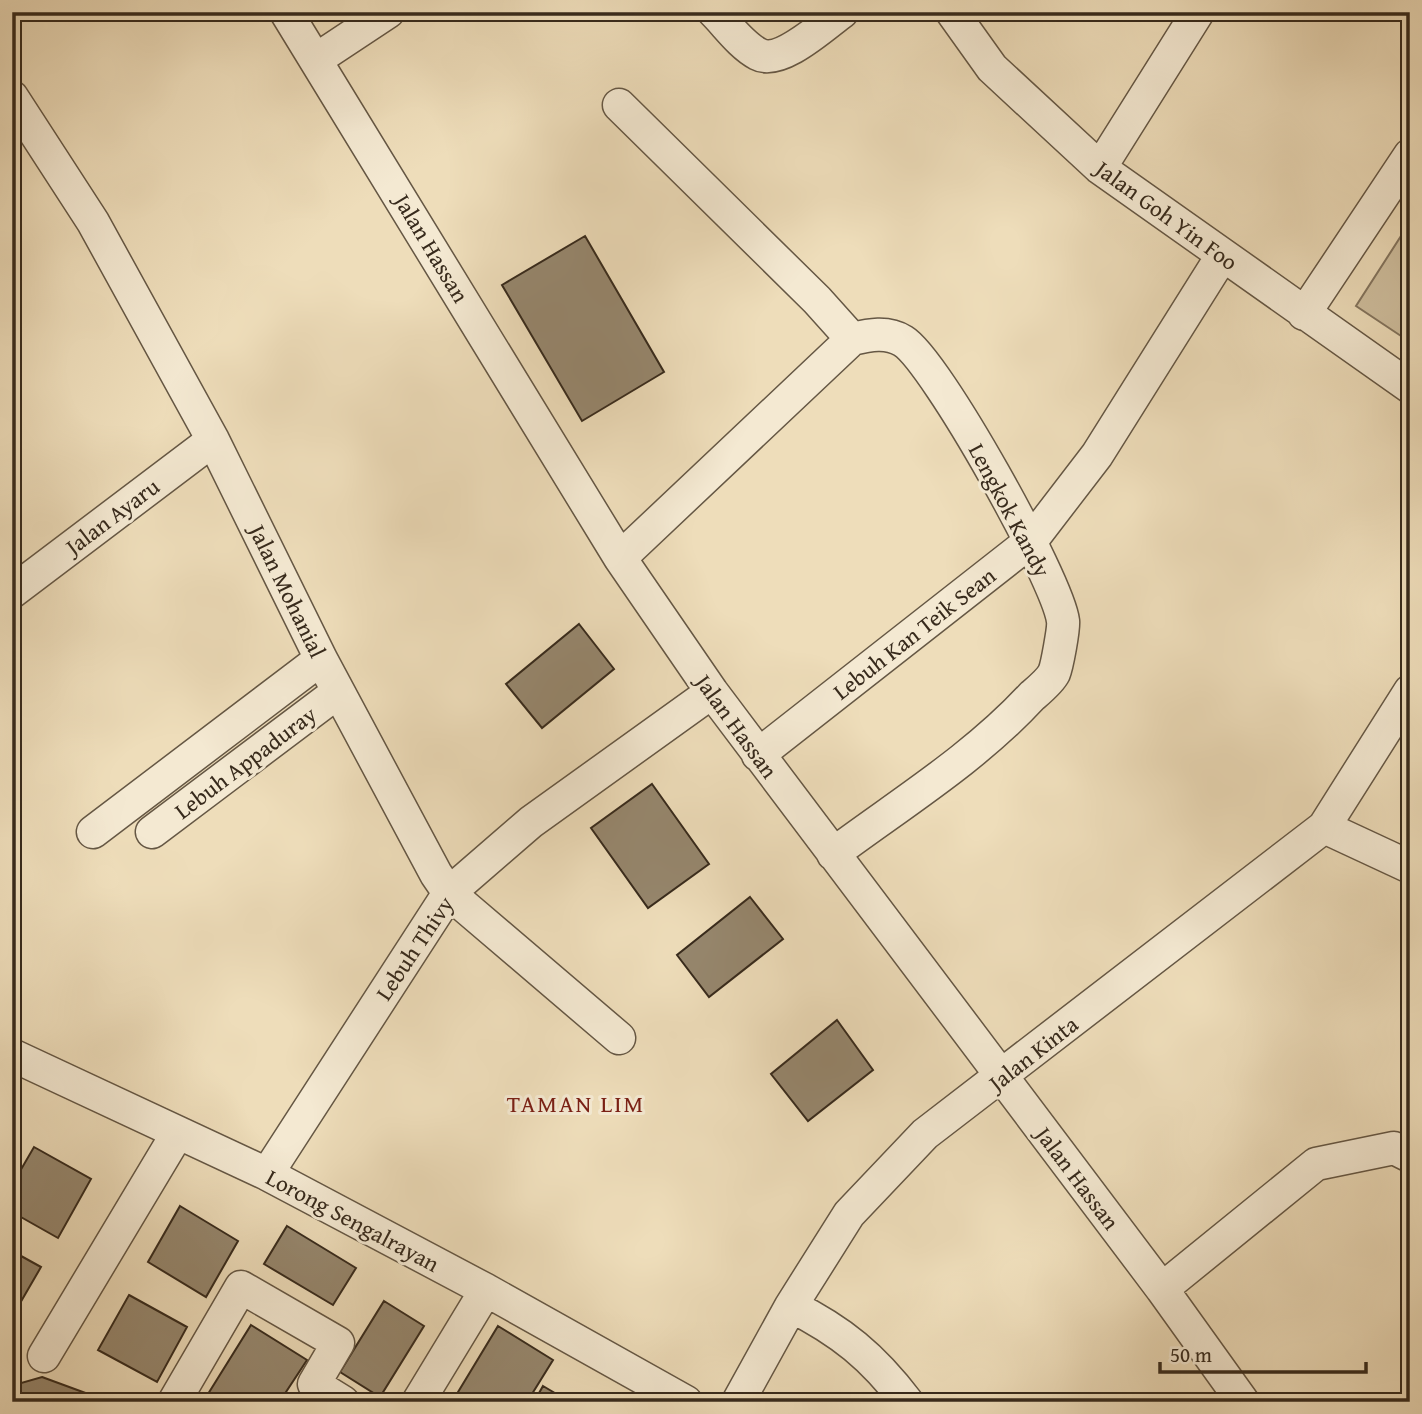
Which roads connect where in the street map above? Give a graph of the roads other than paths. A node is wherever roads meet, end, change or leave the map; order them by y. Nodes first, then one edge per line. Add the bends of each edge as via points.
1 (286, 12) edge
2 (388, 12) edge
3 (714, 12) edge
4 (842, 12) edge
5 (952, 12) edge
6 (1198, 12) edge
7 (317, 59) junction
8 (12, 97) edge
9 (619, 105) dead end
10 (1410, 155) edge
11 (1100, 168) junction
12 (1222, 256) junction
13 (1304, 314) junction
14 (852, 339) junction
15 (1410, 387) edge
16 (213, 440) junction
17 (1031, 541) junction
18 (620, 558) junction
19 (12, 592) edge
20 (321, 659) junction
21 (1410, 691) edge
22 (338, 692) junction
23 (712, 692) junction
24 (758, 755) junction
25 (1324, 827) junction
26 (93, 832) dead end
27 (152, 832) dead end
28 (833, 854) junction
29 (1410, 867) edge
30 (449, 893) junction
31 (619, 1038) dead end
32 (12, 1055) edge
33 (1002, 1078) junction
34 (177, 1134) junction
35 (1410, 1156) edge
36 (267, 1174) junction
37 (1162, 1289) junction
38 (486, 1290) junction
39 (791, 1306) junction
40 (44, 1356) dead end
41 (174, 1402) edge
42 (343, 1402) edge
43 (418, 1402) edge
44 (686, 1402) edge
45 (738, 1402) edge
46 (907, 1402) edge
47 (1243, 1402) edge

1 - 7 street, Jalan Hassan
2 - 7 street
3 - 4 street via 757,53 771,57
5 - 11 street, Jalan Goh Yin Foo via 992,68
6 - 11 street
7 - 18 street, Jalan Hassan
8 - 16 street, Jalan Mohanial via 93,222
9 - 14 street
10 - 13 street
11 - 12 street, Jalan Goh Yin Foo
12 - 13 street, Jalan Goh Yin Foo
12 - 17 street, Lebuh Kan Teik Sean via 1097,455
13 - 15 street, Jalan Goh Yin Foo
14 - 17 street, Lengkok Kandy via 873,334 905,341 971,436
14 - 18 street
16 - 19 street, Jalan Ayaru
16 - 20 street, Jalan Mohanial
17 - 24 street, Lebuh Kan Teik Sean
17 - 28 street, Lengkok Kandy via 1063,621 1054,673 1006,724
18 - 23 street, Jalan Hassan
20 - 22 street, Jalan Mohanial
20 - 26 street
21 - 25 street, Jalan Kinta
22 - 27 street, Lebuh Appaduray
22 - 30 street, Jalan Mohanial
23 - 24 street, Jalan Hassan
23 - 30 street, Lebuh Thivy via 531,822
24 - 28 street, Jalan Hassan
25 - 29 street
25 - 33 street, Jalan Kinta
28 - 33 street, Jalan Hassan
30 - 31 street, Jalan Mohanial
30 - 36 street, Lebuh Thivy
32 - 34 street, Lorong Sengalrayan
33 - 37 street, Jalan Hassan
33 - 39 street, Jalan Kinta via 925,1134 849,1214
34 - 36 street, Lorong Sengalrayan
34 - 40 street
35 - 37 street via 1394,1148 1316,1164
36 - 38 street, Lorong Sengalrayan
37 - 47 street, Jalan Hassan
38 - 43 street
38 - 44 street, Lorong Sengalrayan
39 - 45 street, Jalan Kinta
39 - 46 street via 831,1326 874,1361
41 - 42 street via 241,1287 338,1343 314,1384

